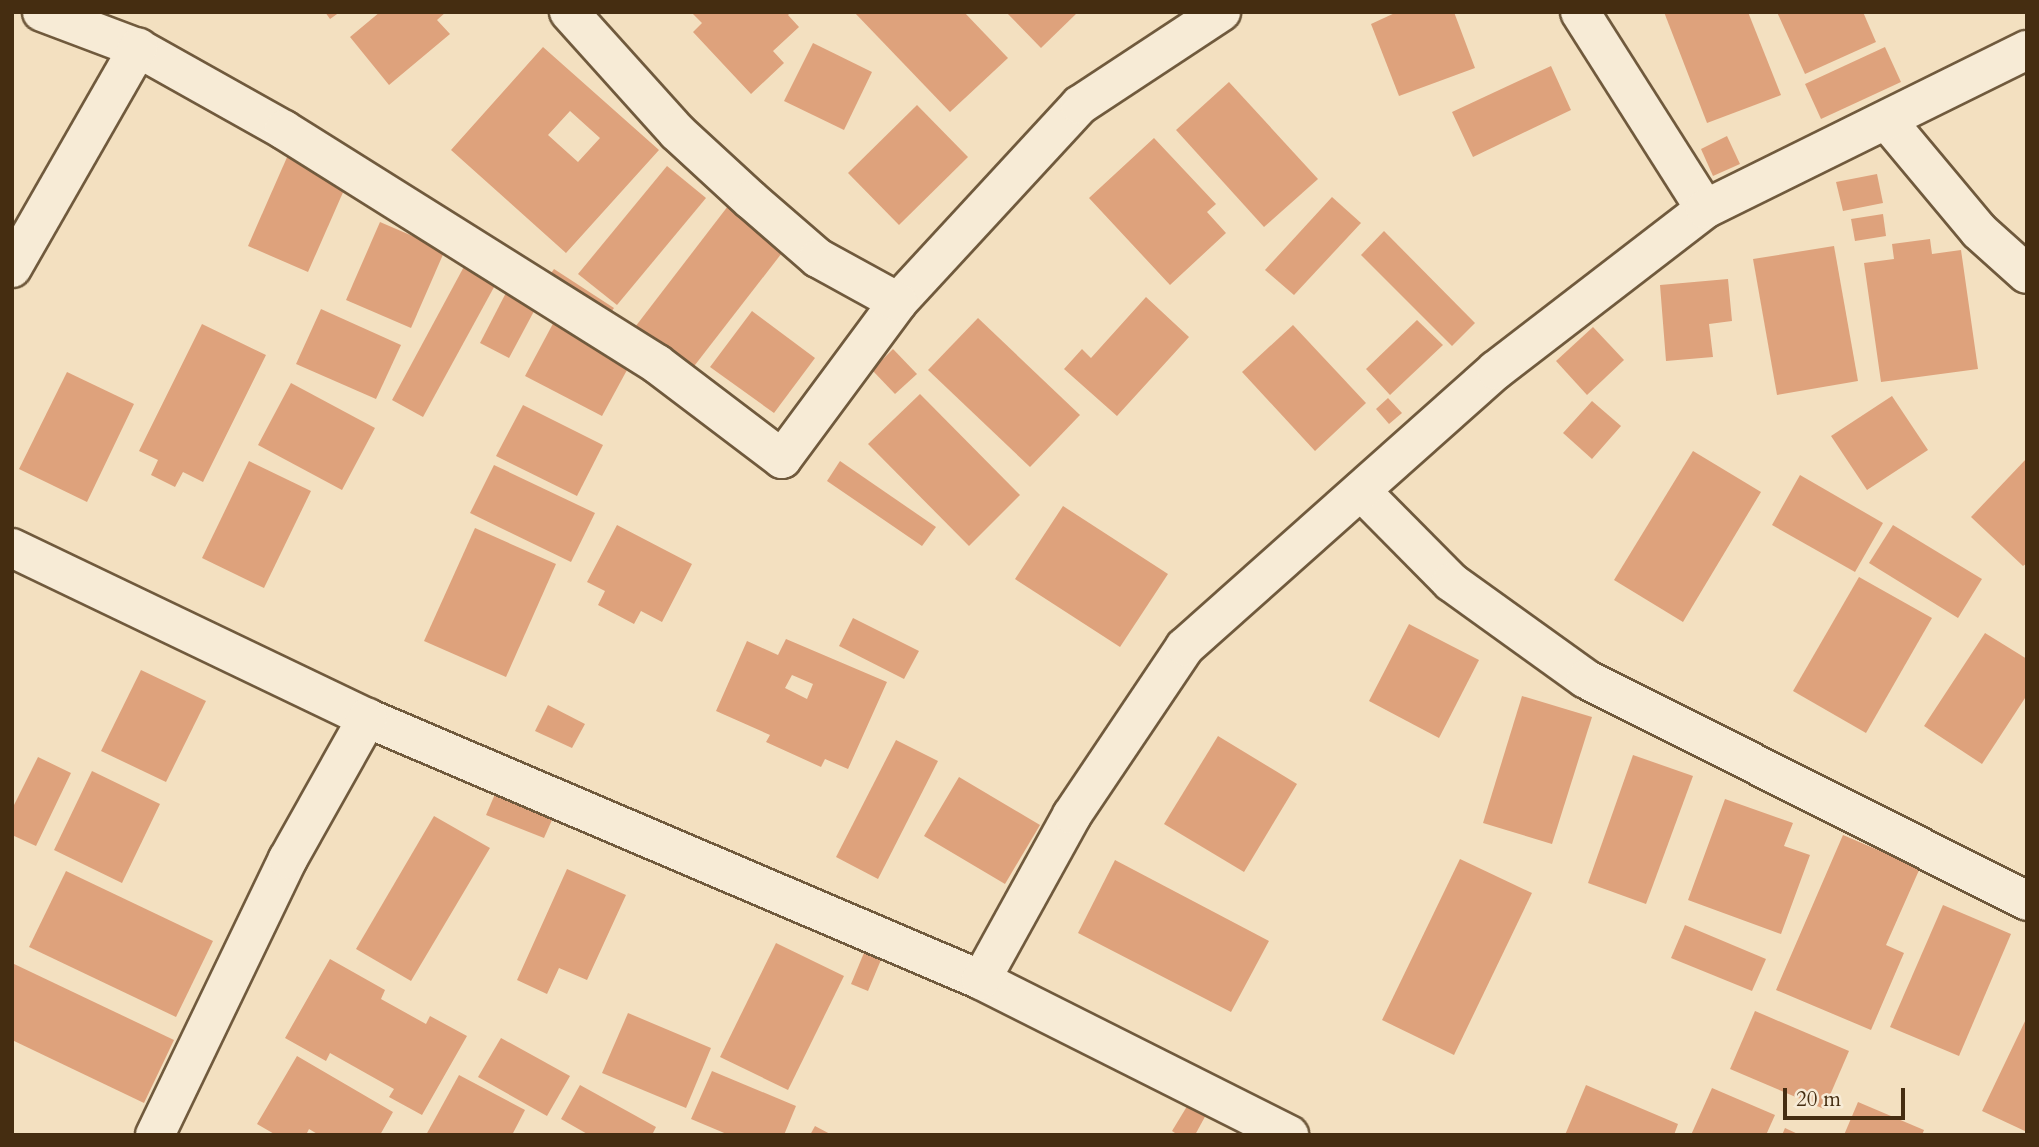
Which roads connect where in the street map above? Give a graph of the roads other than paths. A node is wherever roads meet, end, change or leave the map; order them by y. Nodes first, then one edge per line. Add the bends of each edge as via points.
1 (42, 12) edge
2 (569, 12) edge
3 (1221, 12) edge
4 (1580, 12) edge
5 (138, 48) junction
6 (2027, 50) edge
7 (1888, 122) junction
8 (1705, 209) junction
9 (12, 268) edge
10 (2027, 274) edge
11 (898, 302) junction
12 (1361, 491) junction
13 (12, 548) edge
14 (367, 718) junction
15 (2027, 901) edge
16 (981, 980) junction
17 (155, 1135) edge
18 (1289, 1135) edge

1 - 5 street
2 - 11 street via 677,132 751,200 818,258
3 - 11 street via 1080,105
4 - 8 street
5 - 9 street
5 - 11 street via 284,130 645,356 782,459
6 - 7 street
7 - 8 street
7 - 10 street via 1979,232
8 - 12 street via 1496,370
12 - 15 street via 1451,582 1586,679
12 - 16 street via 1185,647 1072,815
13 - 14 street
14 - 16 street
14 - 17 street via 288,859
16 - 18 street

